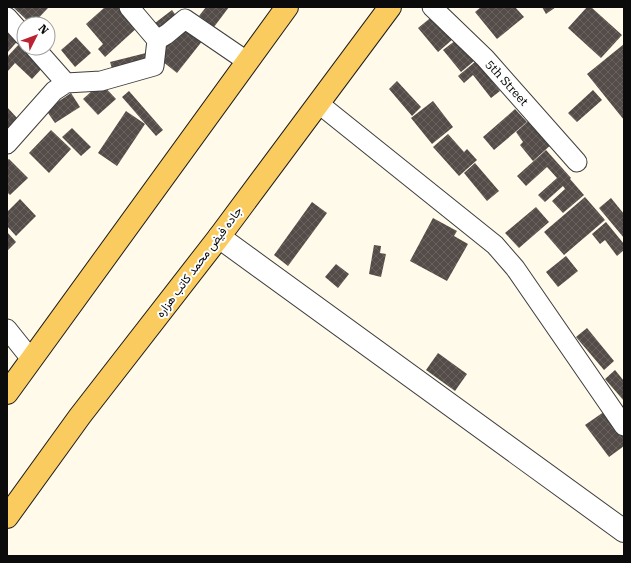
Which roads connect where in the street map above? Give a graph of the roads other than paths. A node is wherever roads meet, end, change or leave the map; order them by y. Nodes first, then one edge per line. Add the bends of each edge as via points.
1 (129, 7) edge
2 (288, 7) edge
3 (390, 7) edge
4 (432, 7) edge
5 (7, 17) edge
6 (16, 27) edge
7 (157, 40) junction
8 (42, 56) edge
9 (248, 62) junction
10 (66, 83) junction
11 (318, 103) junction
12 (7, 144) edge
13 (577, 162) dead end
14 (219, 237) junction
15 (7, 329) edge
16 (31, 360) junction
17 (7, 393) edge
18 (624, 426) edge
19 (40, 472) junction
20 (7, 496) edge
21 (7, 517) edge
22 (624, 531) edge

1 - 7 street
2 - 9 main road
3 - 11 main road, جاده فیض محمد کاتب هزاره
4 - 13 street, 5th Street via 485,58
5 - 6 street
7 - 9 street via 185,20
7 - 10 street via 154,66 101,81
8 - 10 street
9 - 16 main road
10 - 12 street via 54,91
11 - 14 main road, جاده فیض محمد کاتب هزاره
11 - 18 street via 495,245 515,268
14 - 19 main road, جاده فیض محمد کاتب هزاره via 80,416
14 - 22 street
15 - 16 street
16 - 17 main road
19 - 20 main road via 16,492
19 - 21 main road, جاده فیض محمد کاتب هزاره

